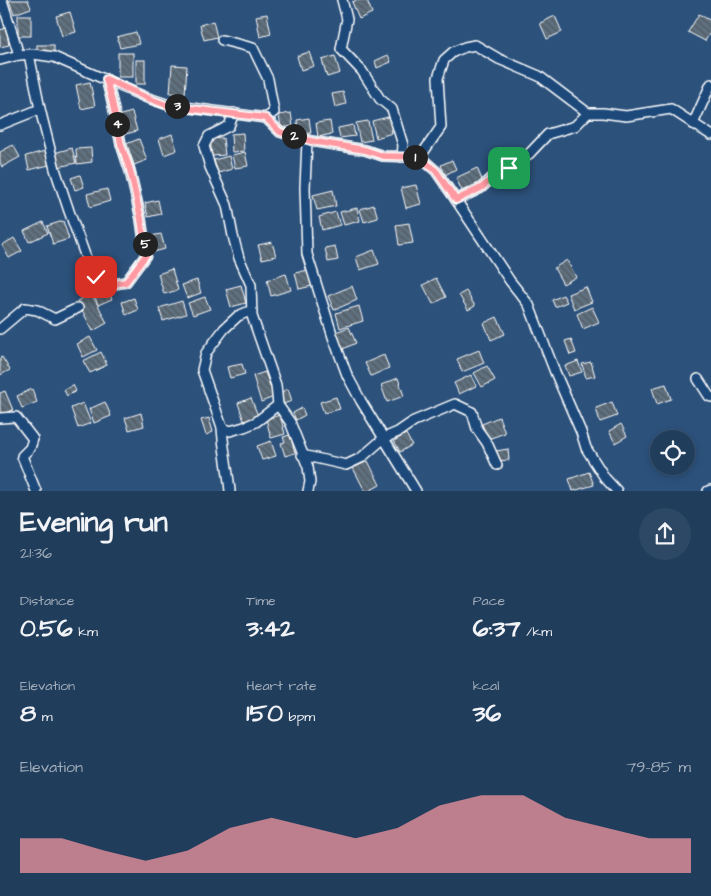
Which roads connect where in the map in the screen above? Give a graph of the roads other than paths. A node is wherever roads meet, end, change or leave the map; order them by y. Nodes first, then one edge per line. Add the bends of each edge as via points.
1 (2, 0) edge
2 (342, 0) edge
3 (222, 40) dead end
4 (29, 54) junction
5 (19, 55) junction
6 (0, 60) edge
7 (106, 79) junction
8 (711, 84) edge
9 (40, 109) junction
10 (234, 113) junction
11 (588, 113) junction
12 (266, 118) junction
13 (693, 124) junction
14 (0, 125) edge
15 (711, 135) edge
16 (307, 140) junction
17 (402, 157) junction
18 (420, 157) junction
19 (456, 200) junction
20 (78, 308) dead end
21 (252, 310) junction
22 (0, 329) edge
23 (698, 379) dead end
24 (711, 397) edge
25 (278, 405) junction
26 (0, 418) edge
27 (222, 427) junction
28 (384, 438) junction
29 (302, 455) junction
30 (497, 465) dead end
31 (36, 491) edge
32 (230, 491) edge
33 (308, 491) edge
34 (416, 491) edge
35 (617, 491) edge

1 - 5 street
2 - 17 street via 347,19 341,48 392,110 403,145
3 - 12 street via 253,48 268,79 274,112
4 - 5 street
4 - 7 street via 54,57
4 - 9 street
5 - 6 street
7 - 9 street via 130,170 146,255 126,282 114,284 96,277 89,266 55,169
7 - 10 street via 169,106
8 - 13 street
9 - 14 street
10 - 12 street
10 - 21 street via 229,126 209,136 204,146 227,205 233,236 251,286
11 - 13 street via 626,116 671,110
11 - 18 street via 539,76 476,46 465,47 444,60 438,78 441,127
11 - 19 street via 575,126 548,134 529,154 481,188
12 - 16 street via 280,132
13 - 15 street
16 - 17 street
16 - 28 street via 304,188 307,254 347,374
17 - 18 street
18 - 19 street via 436,171
19 - 35 street via 529,306 586,448
20 - 22 street via 55,319 25,308
21 - 25 street via 276,385
21 - 27 street via 238,316 224,329 206,353 202,370
23 - 24 street
25 - 27 street via 244,427 230,431
25 - 29 street via 290,422
26 - 31 street via 16,417 33,439 22,456
27 - 32 street
28 - 29 street via 361,458 346,465
28 - 30 street via 455,404 472,412
28 - 34 street
29 - 33 street via 308,468

